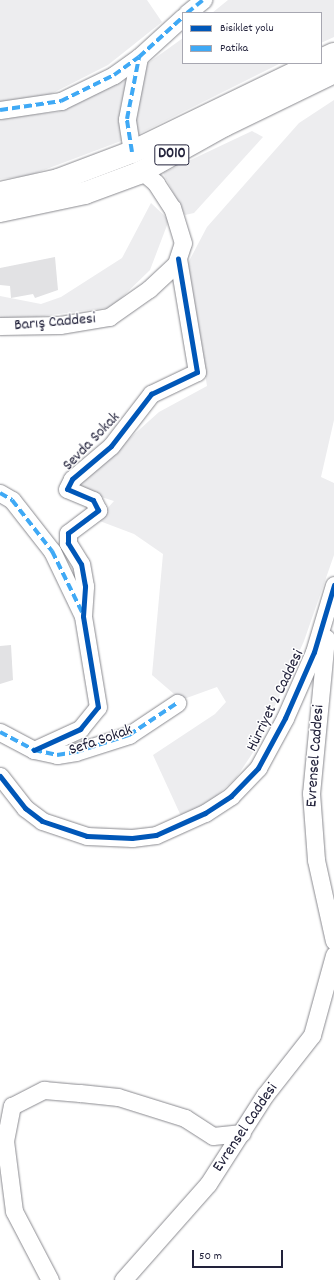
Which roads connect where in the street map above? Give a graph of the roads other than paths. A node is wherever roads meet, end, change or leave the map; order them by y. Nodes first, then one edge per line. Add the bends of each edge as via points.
1 (204, 0) edge
2 (188, 12) edge
3 (182, 19) edge
4 (334, 54) edge
5 (139, 57) junction
6 (322, 60) edge
7 (313, 64) edge
8 (334, 72) edge
9 (0, 110) edge
10 (132, 152) junction
11 (143, 172) junction
12 (0, 193) edge
13 (0, 211) edge
14 (178, 259) junction
15 (0, 326) edge
16 (0, 493) edge
17 (333, 589) edge
18 (83, 616) junction
19 (177, 703) dead end
20 (0, 732) edge
21 (34, 750) junction
22 (0, 776) edge
23 (334, 941) edge
24 (334, 955) edge
25 (242, 1133) junction
26 (50, 1280) edge
27 (123, 1280) edge

1 - 2 street
3 - 5 street
4 - 6 highway
5 - 9 street via 114,75 62,101
5 - 10 street via 127,119
7 - 10 highway, D010
8 - 11 highway, D010 via 225,125
10 - 12 highway, D010 via 58,180
11 - 13 highway, D010 via 85,193
11 - 14 street via 156,183 172,208 183,243
14 - 15 street, Barış Caddesi via 149,289 109,317 60,325
14 - 18 street, Sevda Sokak via 197,372 151,394 111,446 72,479 67,489 93,500 98,510 68,533 68,543 81,564 85,586
16 - 18 street via 12,500 52,551
17 - 22 street, Hürriyet 2 Caddesi via 314,652 285,718 258,768 231,796 205,813 156,835 132,838 87,836 42,821 25,808
17 - 23 street, Evrensel Caddesi via 311,793 316,860
18 - 21 street, Sevda Sokak via 98,707 80,729
19 - 21 street, Sefa Sokak via 128,735 57,755
20 - 21 street, Sefa Sokak
24 - 25 street, Evrensel Caddesi via 312,1035 265,1095
25 - 26 street via 213,1136 185,1118 118,1097 44,1090 12,1106 5,1141 14,1211
25 - 27 street, Evrensel Caddesi via 208,1184

